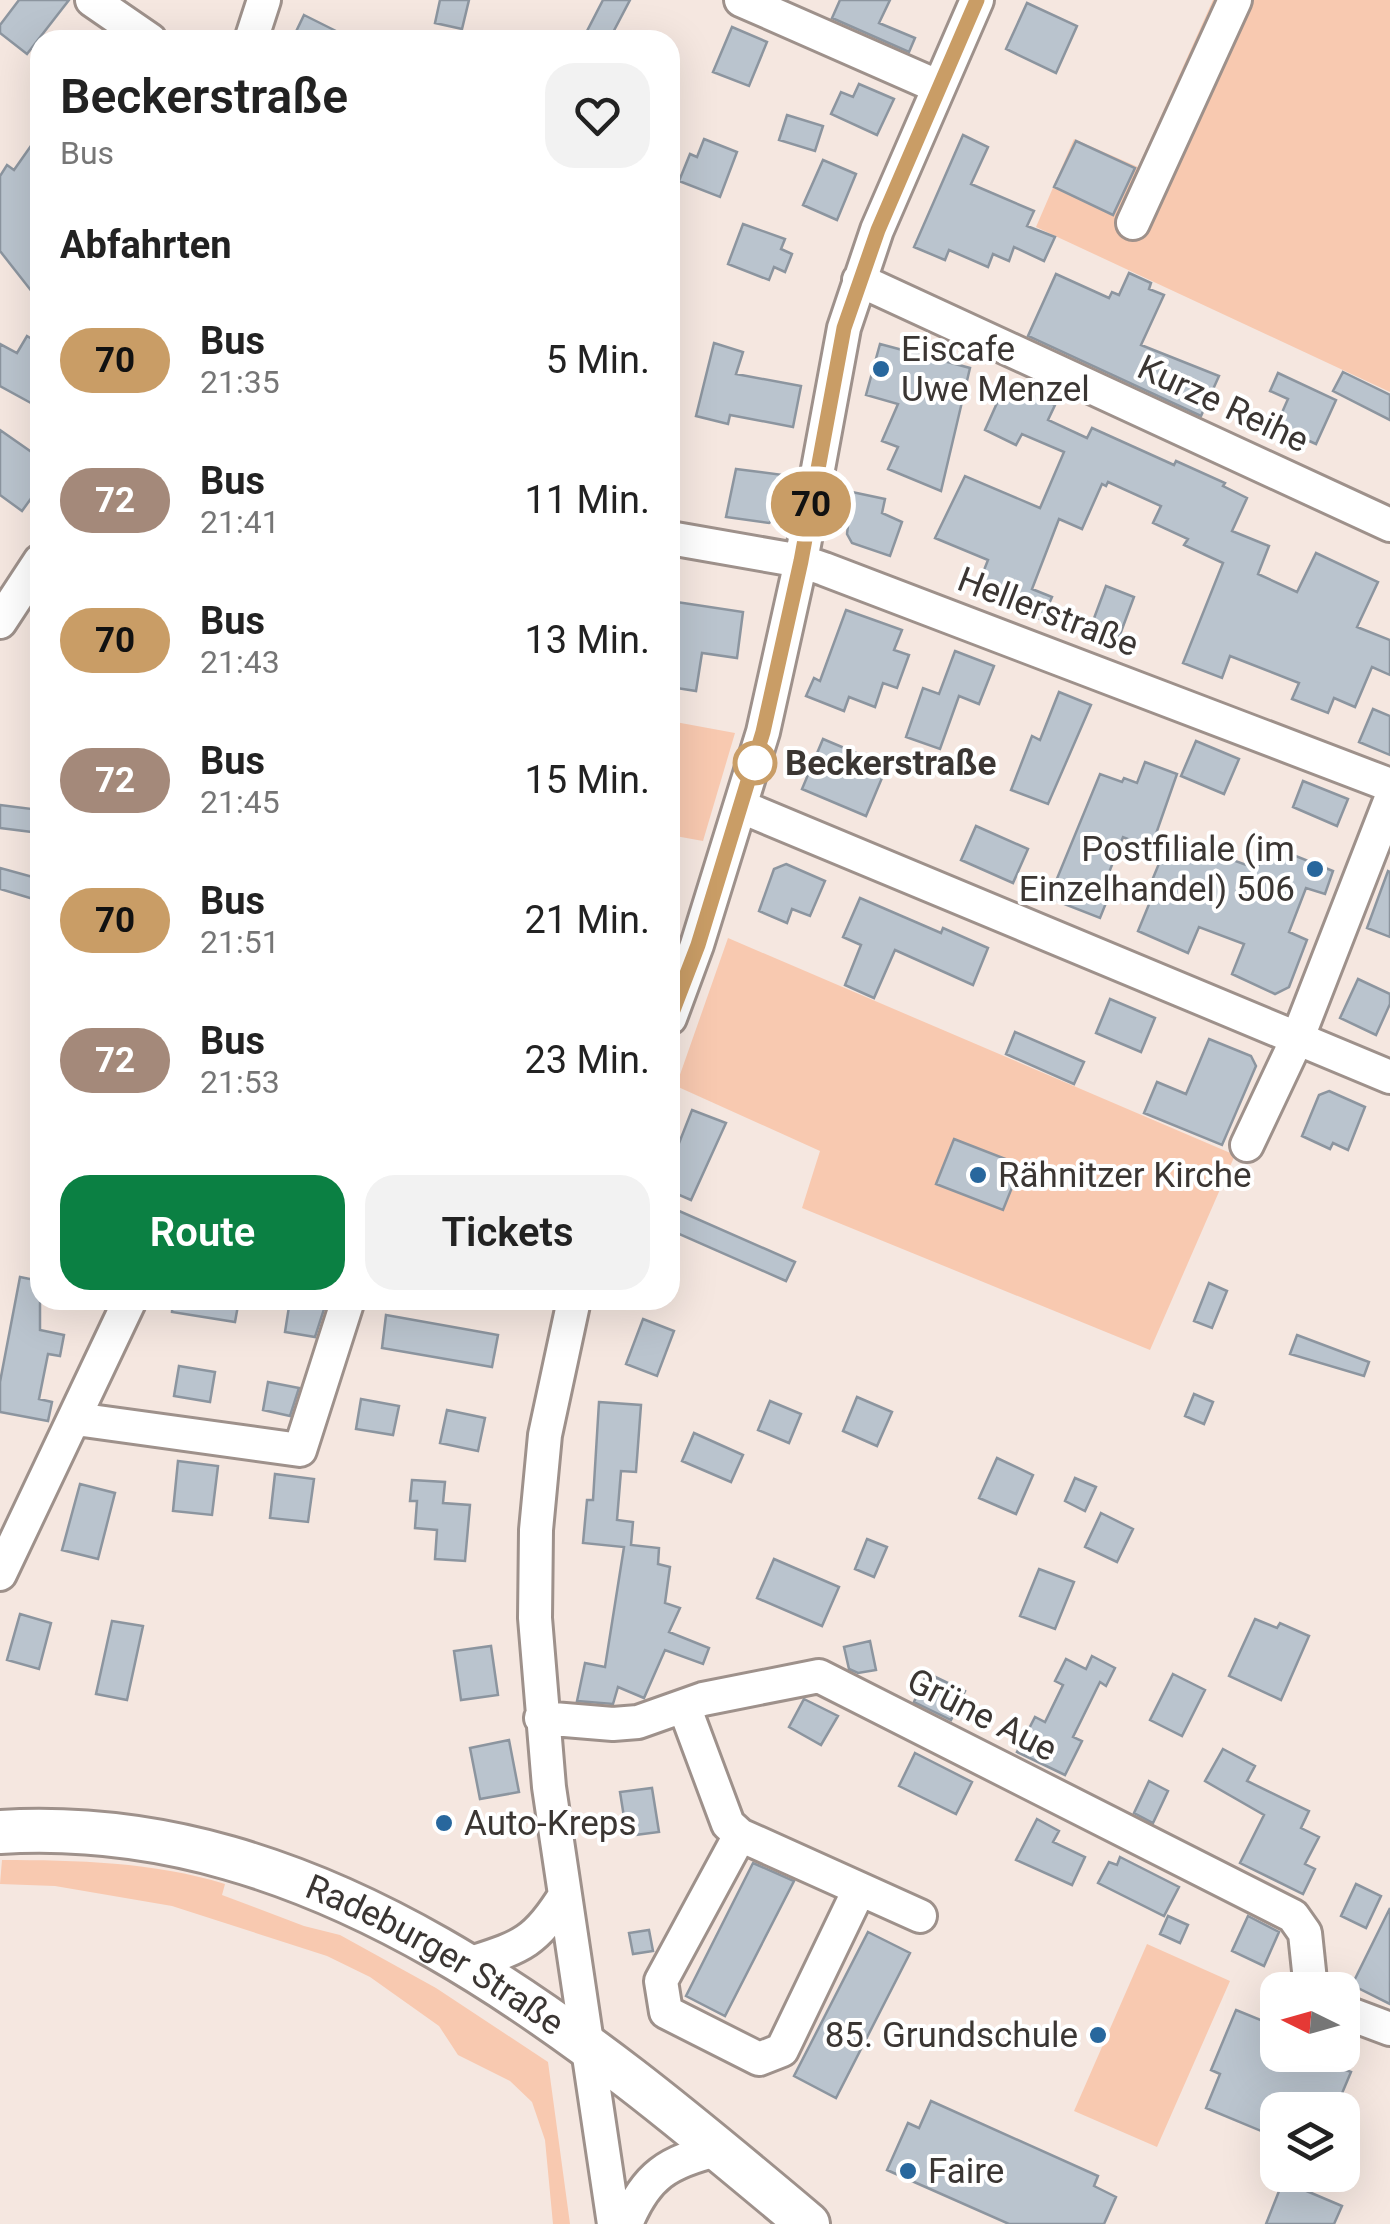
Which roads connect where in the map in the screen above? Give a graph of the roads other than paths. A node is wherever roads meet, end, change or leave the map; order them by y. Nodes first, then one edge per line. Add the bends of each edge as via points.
1 (92, 0) edge
2 (264, 0) edge
3 (741, 0) edge
4 (977, 0) edge
5 (1235, 0) edge
6 (136, 30) edge
7 (254, 30) edge
8 (939, 87) junction
9 (1133, 223) dead end
10 (858, 280) junction
11 (1390, 525) edge
12 (680, 540) edge
13 (801, 561) junction
14 (30, 586) edge
15 (0, 622) edge
16 (1390, 785) edge
17 (1390, 802) edge
18 (742, 807) junction
19 (680, 989) edge
20 (1298, 1037) junction
21 (1390, 1077) edge
22 (1247, 1144) dead end
23 (125, 1310) edge
24 (345, 1310) edge
25 (572, 1310) edge
26 (76, 1419) junction
27 (0, 1574) edge
28 (684, 1706) junction
29 (542, 1718) junction
30 (0, 1832) edge
31 (740, 1835) junction
32 (859, 1890) junction
33 (565, 1895) junction
34 (920, 1916) dead end
35 (468, 1964) junction
36 (1309, 1972) edge
37 (1360, 2017) edge
38 (1390, 2029) edge
39 (587, 2048) junction
40 (717, 2150) junction
41 (614, 2224) edge
42 (626, 2224) edge
43 (808, 2224) edge

1 - 6 street
2 - 7 street
3 - 8 street
4 - 8 street
5 - 9 street
8 - 10 street
10 - 11 street, Kurze Reihe
10 - 13 street
12 - 13 street, Hellerstraße
13 - 16 street, Hellerstraße
13 - 18 street
14 - 15 street
17 - 20 street
18 - 19 street
18 - 20 street
20 - 21 street
20 - 22 street
23 - 26 street
24 - 26 street via 300,1450
25 - 29 street via 539,1487 534,1568
26 - 27 street
28 - 29 street, Grüne Aue via 638,1722
28 - 31 street via 728,1824
28 - 36 street, Grüne Aue via 818,1676 1293,1916 1305,1933
29 - 33 street
30 - 35 main road, Radeburger Straße via 118,1836 234,1859 391,1921
31 - 32 street
31 - 32 street via 661,1981 666,2012 759,2059 782,2050
32 - 34 street
33 - 35 street via 526,1942
33 - 39 street
35 - 39 main road, Radeburger Straße
37 - 38 street
39 - 40 main road, Radeburger Straße
39 - 41 street
40 - 42 street via 666,2166
40 - 43 main road, Radeburger Straße

